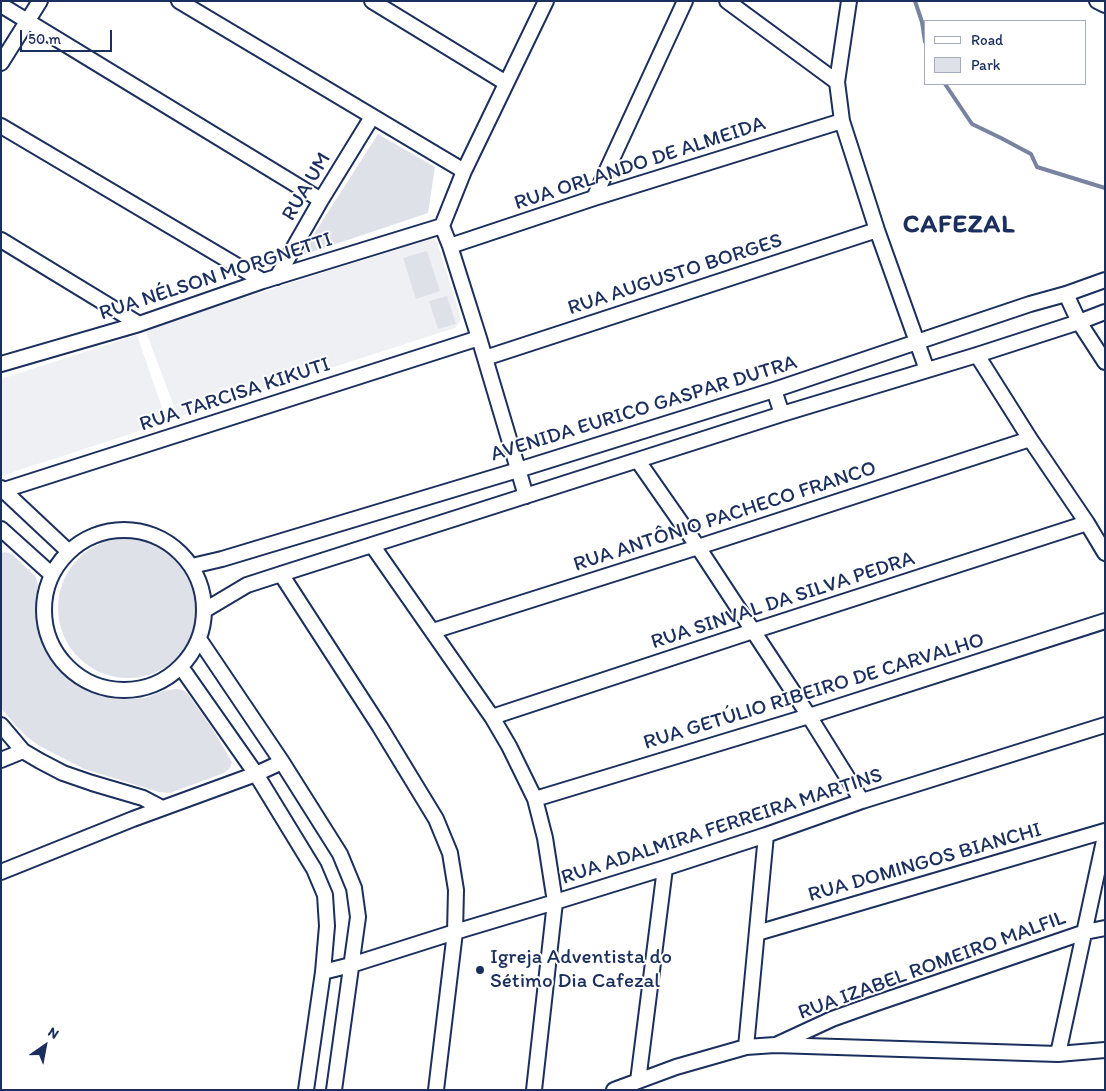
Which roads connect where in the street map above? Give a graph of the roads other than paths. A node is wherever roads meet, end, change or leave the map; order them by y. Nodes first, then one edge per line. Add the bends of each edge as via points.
1 (40, 1) edge
2 (179, 1) edge
3 (372, 1) edge
4 (546, 1) edge
5 (685, 1) edge
6 (727, 1) edge
7 (849, 1) edge
8 (1097, 1) edge
9 (1, 4) edge
10 (1105, 5) edge
11 (28, 20) junction
12 (1, 63) edge
13 (836, 82) junction
14 (506, 83) junction
15 (372, 117) junction
16 (842, 121) junction
17 (1, 126) edge
18 (464, 171) junction
19 (594, 198) junction
20 (321, 200) junction
21 (442, 226) junction
22 (877, 230) junction
23 (1, 240) edge
24 (450, 246) junction
25 (270, 279) junction
26 (1105, 280) edge
27 (1066, 294) junction
28 (1105, 312) edge
29 (1079, 322) junction
30 (139, 324) junction
31 (479, 338) junction
32 (918, 342) junction
33 (977, 355) junction
34 (485, 358) junction
35 (4, 361) edge
36 (1105, 362) edge
37 (927, 370) junction
38 (774, 390) junction
39 (782, 414) junction
40 (1030, 439) junction
41 (638, 461) junction
42 (518, 470) junction
43 (2, 489) edge
44 (526, 496) junction
45 (1087, 523) junction
46 (3, 533) edge
47 (372, 545) junction
48 (698, 547) junction
49 (68, 551) junction
50 (1105, 553) edge
51 (192, 566) junction
52 (51, 574) junction
53 (281, 574) junction
54 (205, 610) junction
55 (1105, 621) edge
56 (433, 631) junction
57 (753, 631) junction
58 (199, 639) junction
59 (181, 667) junction
60 (809, 716) junction
61 (492, 717) junction
62 (1, 725) edge
63 (1105, 725) edge
64 (24, 751) junction
65 (1, 760) edge
66 (282, 762) junction
67 (256, 774) junction
68 (119, 791) junction
69 (535, 799) junction
70 (862, 801) junction
71 (162, 808) junction
72 (133, 819) junction
73 (1105, 831) edge
74 (766, 835) junction
75 (1105, 836) edge
76 (665, 868) junction
77 (1, 872) edge
78 (555, 902) junction
79 (1105, 928) edge
80 (455, 932) junction
81 (1085, 932) junction
82 (757, 933) junction
83 (351, 965) junction
84 (323, 972) junction
85 (775, 1045) junction
86 (746, 1047) junction
87 (1105, 1050) edge
88 (1058, 1054) junction
89 (638, 1081) junction
90 (306, 1090) edge
91 (334, 1090) edge
92 (436, 1090) edge
93 (534, 1090) edge
94 (614, 1090) edge

1 - 11 street
2 - 15 street
3 - 14 street
4 - 14 street
5 - 19 street
6 - 13 street
7 - 13 street
8 - 10 street
9 - 11 street
11 - 12 street
11 - 20 street
13 - 16 street
14 - 18 street
15 - 18 street
15 - 20 street, RUA UM
16 - 19 street, RUA ORLANDO DE ALMEIDA
16 - 22 street
17 - 25 street
18 - 21 street
19 - 24 street, RUA ORLANDO DE ALMEIDA
20 - 25 street, RUA UM
21 - 24 street
21 - 25 street, RUA NÉLSON MORGNETTI
22 - 32 street
22 - 34 street, RUA AUGUSTO BORGES
23 - 30 street
24 - 31 street
25 - 30 street, RUA NÉLSON MORGNETTI
26 - 27 street, AVENIDA EURICO GASPAR DUTRA
27 - 29 street
27 - 32 street, AVENIDA EURICO GASPAR DUTRA
28 - 29 street
29 - 33 street
29 - 36 street
30 - 35 street, RUA NÉLSON MORGNETTI
31 - 34 street
31 - 43 street, RUA TARCISA KIKUTI
32 - 37 street
32 - 38 street, AVENIDA EURICO GASPAR DUTRA
33 - 37 street
33 - 40 street
34 - 42 street
37 - 39 street
38 - 39 street
38 - 42 street, AVENIDA EURICO GASPAR DUTRA
39 - 41 street
40 - 45 street
40 - 48 street, RUA ANTÔNIO PACHECO FRANCO
41 - 44 street
41 - 48 street
42 - 44 street
42 - 51 street, AVENIDA EURICO GASPAR DUTRA
43 - 49 street
44 - 47 street
45 - 50 street
45 - 57 street, RUA SINVAL DA SILVA PEDRA
46 - 52 street
47 - 53 street
47 - 56 street
48 - 56 street, RUA ANTÔNIO PACHECO FRANCO
48 - 57 street
49 - 51 street via 92,535 119,529 147,532 172,545
49 - 52 street
51 - 54 street via 199,580
52 - 59 street via 44,598 44,623 52,647 67,667 88,682 112,689 137,689 160,682
53 - 54 street via 247,585
53 - 80 street via 436,819 450,853 456,890
54 - 58 street
55 - 60 street, RUA GETÚLIO RIBEIRO DE CARVALHO
56 - 61 street
57 - 60 street
57 - 61 street, RUA SINVAL DA SILVA PEDRA
58 - 59 street
58 - 66 street
59 - 67 street
60 - 69 street, RUA GETÚLIO RIBEIRO DE CARVALHO
60 - 70 street
61 - 69 street
62 - 64 street
63 - 70 street, RUA ADALMIRA FERREIRA MARTINS
64 - 65 street
64 - 68 street via 63,773
66 - 67 street
66 - 83 street via 340,854 354,888 358,917
67 - 71 street
67 - 84 street via 314,869 325,895 328,926
68 - 71 street
68 - 72 street via 132,806
69 - 78 street via 546,838
70 - 74 street, RUA ADALMIRA FERREIRA MARTINS
71 - 72 street
72 - 77 street
73 - 82 street, RUA DOMINGOS BIANCHI
74 - 76 street, RUA ADALMIRA FERREIRA MARTINS
74 - 82 street
75 - 81 street
76 - 78 street, RUA ADALMIRA FERREIRA MARTINS
76 - 89 street
78 - 80 street, RUA ADALMIRA FERREIRA MARTINS
78 - 93 street
79 - 81 street, RUA IZABEL ROMEIRO MALFIL
80 - 83 street, RUA ADALMIRA FERREIRA MARTINS
80 - 92 street
81 - 85 street, RUA IZABEL ROMEIRO MALFIL via 841,1016
81 - 88 street
82 - 86 street
83 - 84 street, RUA ADALMIRA FERREIRA MARTINS
83 - 91 street
84 - 90 street
85 - 86 street
85 - 88 street
86 - 89 street
87 - 88 street
89 - 94 street

